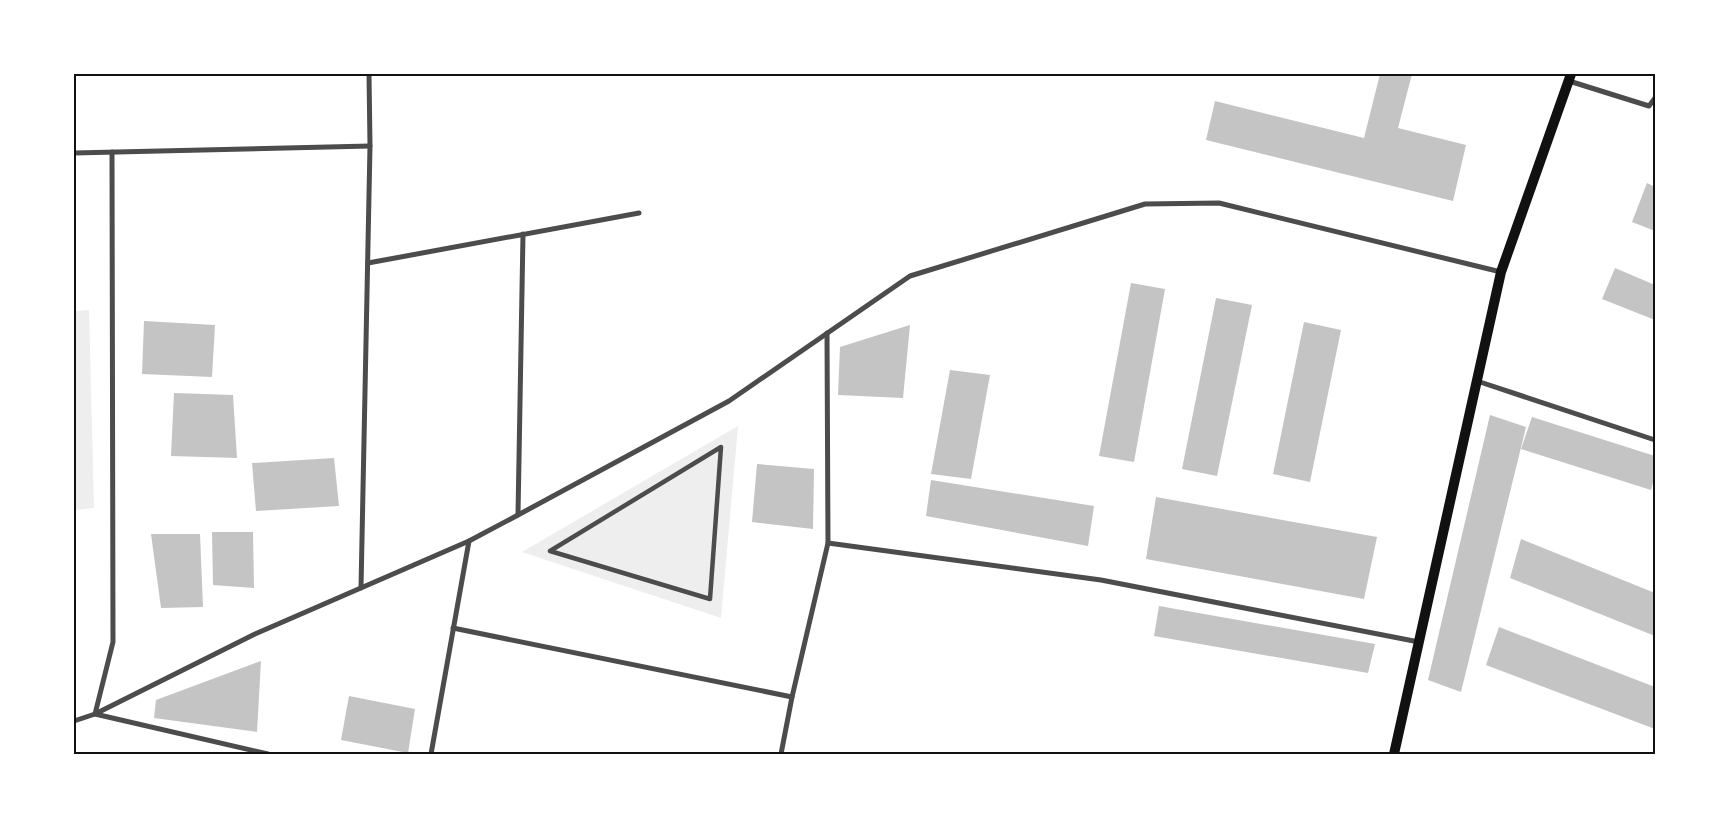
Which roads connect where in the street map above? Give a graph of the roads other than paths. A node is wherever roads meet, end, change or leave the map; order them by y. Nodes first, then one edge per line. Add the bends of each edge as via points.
1 (369, 74) edge
2 (1570, 77) edge
3 (1655, 98) edge
4 (370, 146) junction
5 (112, 152) junction
6 (74, 153) edge
7 (638, 213) dead end
8 (523, 234) junction
9 (368, 263) junction
10 (1500, 272) junction
11 (827, 333) junction
12 (1477, 381) junction
13 (1655, 440) edge
14 (518, 516) junction
15 (469, 541) junction
16 (828, 543) junction
17 (550, 551) joint
18 (361, 588) junction
19 (453, 628) junction
20 (1420, 642) junction
21 (792, 697) junction
22 (95, 714) junction
23 (74, 721) edge
24 (268, 754) edge
25 (431, 754) edge
26 (781, 754) edge
27 (1394, 754) edge

1 - 4 street
2 - 3 street via 1648,106
2 - 10 main road
4 - 5 street
4 - 9 street
5 - 6 street
5 - 22 street via 113,642
7 - 8 street
8 - 9 street
8 - 14 street
9 - 18 street
10 - 11 street via 1218,203 1145,204 910,276
10 - 12 main road
11 - 14 street via 729,401
11 - 16 street
12 - 13 street
12 - 20 main road
14 - 15 street
15 - 18 street
15 - 19 street
16 - 20 street via 1101,580
16 - 21 street
17 - 17 street via 661,484 721,447 710,599
18 - 22 street via 255,634
19 - 21 street
19 - 25 street
20 - 27 main road
21 - 26 street
22 - 23 street
22 - 24 street

